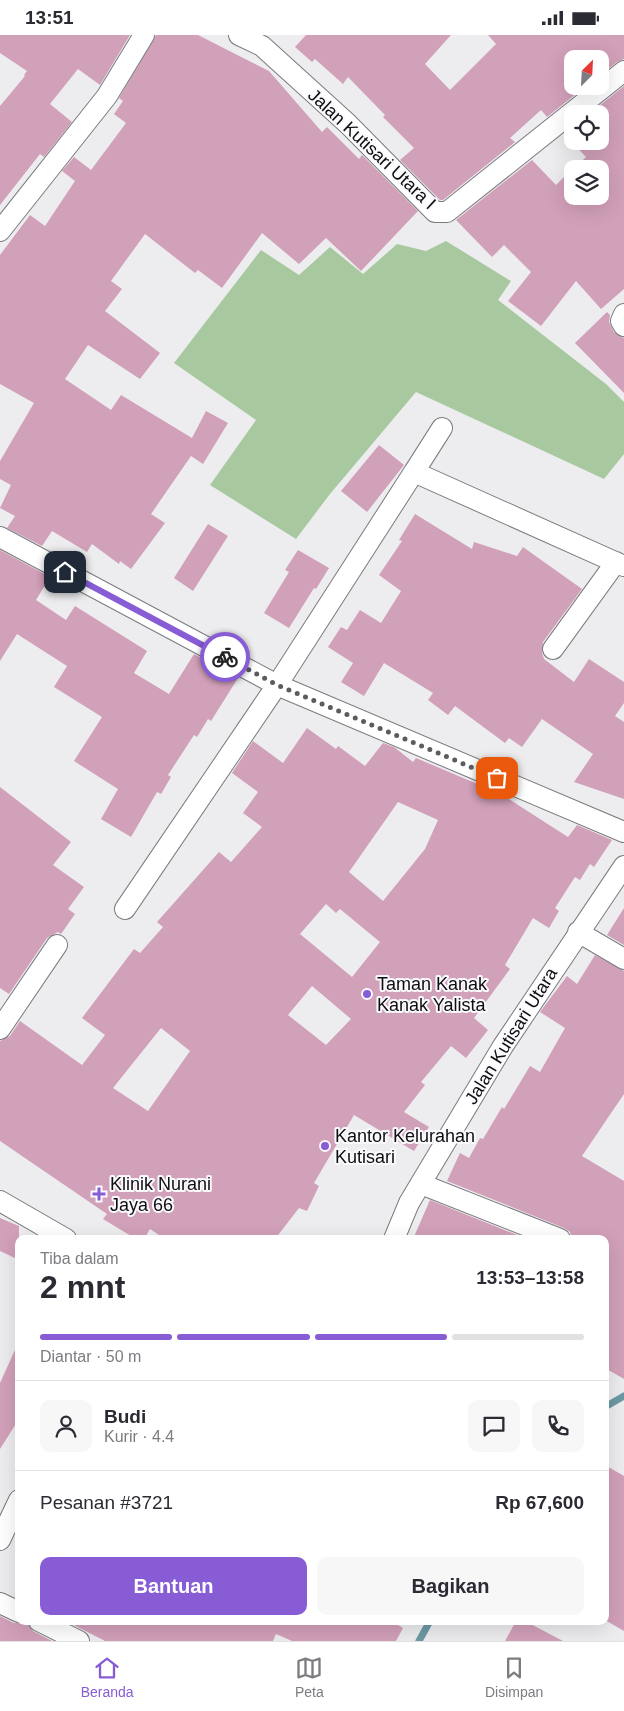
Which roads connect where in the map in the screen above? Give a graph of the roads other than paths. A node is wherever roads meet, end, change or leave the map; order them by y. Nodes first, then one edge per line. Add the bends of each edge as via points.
1 (144, 35) edge
2 (239, 35) edge
3 (624, 71) edge
4 (0, 231) edge
5 (624, 313) edge
6 (624, 326) edge
7 (442, 428) dead end
8 (414, 472) junction
9 (0, 537) edge
10 (620, 564) edge
11 (553, 649) dead end
12 (277, 685) junction
13 (624, 832) edge
14 (624, 866) edge
15 (125, 909) dead end
16 (578, 932) junction
17 (57, 945) dead end
18 (624, 959) edge
19 (0, 1029) edge
20 (421, 1184) junction
21 (0, 1201) edge
22 (59, 1235) edge
23 (396, 1235) edge
24 (550, 1235) edge
25 (15, 1509) edge
26 (0, 1541) edge
27 (0, 1603) edge
28 (15, 1610) edge
29 (47, 1625) edge
30 (79, 1641) edge

1 - 4 street via 107,96
2 - 3 street, Jalan Kutisari Utara I via 262,46 348,123 435,212 447,212
5 - 6 street via 621,321
7 - 8 street
8 - 10 street
8 - 12 street
9 - 12 street
10 - 11 street
12 - 13 street
12 - 15 street
14 - 16 street, Jalan Kutisari Utara
16 - 18 street
16 - 20 street, Jalan Kutisari Utara via 503,1045
17 - 19 street
20 - 23 street, Jalan Kutisari Utara
20 - 24 street
21 - 22 street
25 - 26 street
27 - 28 street
29 - 30 street

